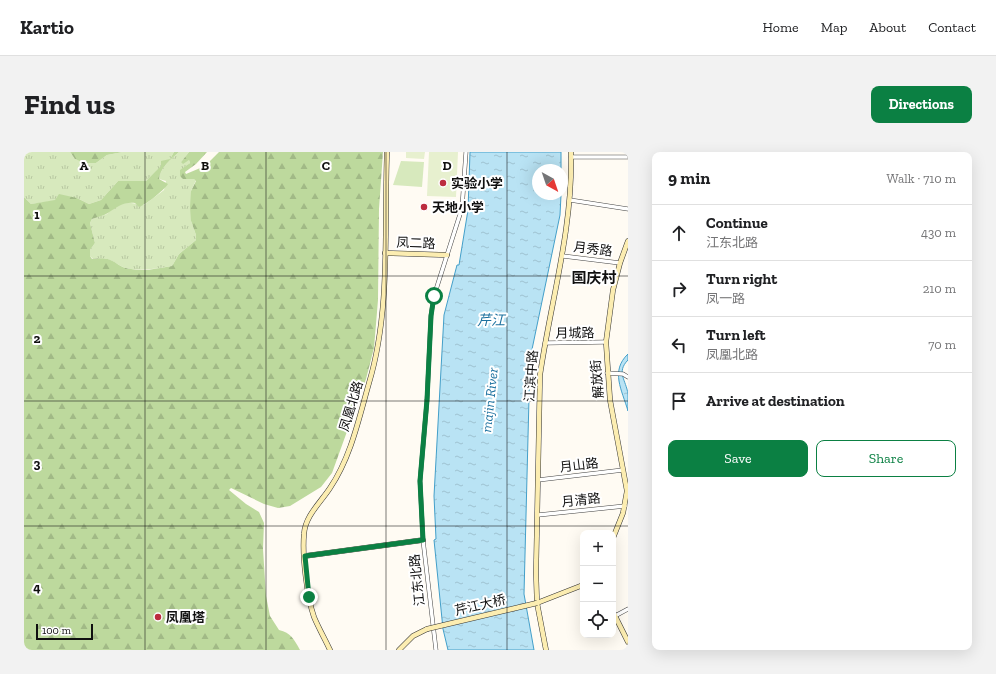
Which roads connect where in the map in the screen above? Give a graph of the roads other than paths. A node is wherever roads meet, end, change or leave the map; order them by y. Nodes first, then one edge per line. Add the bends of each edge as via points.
1 (387, 152) edge
2 (466, 152) edge
3 (571, 154) edge
4 (628, 157) edge
5 (570, 200) junction
6 (628, 209) edge
7 (628, 244) edge
8 (385, 253) junction
9 (447, 255) junction
10 (563, 256) junction
11 (620, 263) junction
12 (606, 342) junction
13 (545, 343) junction
14 (607, 373) junction
15 (628, 377) edge
16 (623, 470) junction
17 (538, 480) junction
18 (625, 506) junction
19 (538, 515) junction
20 (616, 530) edge
21 (423, 540) junction
22 (305, 556) junction
23 (580, 586) edge
24 (537, 603) junction
25 (628, 609) edge
26 (616, 613) edge
27 (616, 618) edge
28 (628, 642) edge
29 (330, 650) edge
30 (399, 650) edge
31 (436, 650) edge
32 (546, 650) edge

1 - 8 street, 凤凰北路
2 - 9 street, 江东北路 via 462,208
3 - 4 street
3 - 5 street, 江滨中路
5 - 6 street
5 - 10 street, 江滨中路
7 - 11 street, 解放街
8 - 9 street, 凤二路
8 - 22 street, 凤凰北路 via 378,338 370,381 344,461 305,526
9 - 21 street, 江东北路 via 434,296 431,316 420,481
10 - 11 street, 月秀路
10 - 13 street, 江滨中路
11 - 12 street, 解放街 via 613,290
12 - 13 street, 月城路
12 - 14 street, 解放街
13 - 17 street, 江滨中路 via 540,375
14 - 15 street via 623,374
14 - 16 street, 解放街
16 - 17 street, 月山路
16 - 18 street, 解放街 via 627,491
17 - 19 street, 江滨中路
18 - 19 street, 月清路
18 - 20 street, 解放街
19 - 24 street, 江滨中路
21 - 22 street
21 - 31 street, 江东北路
22 - 29 street, 凤凰北路 via 311,606
23 - 24 street, 芹江大桥
24 - 30 street, 芹江大桥, bridge via 427,629 414,636
24 - 32 street, 江滨中路
25 - 26 street
27 - 28 street

